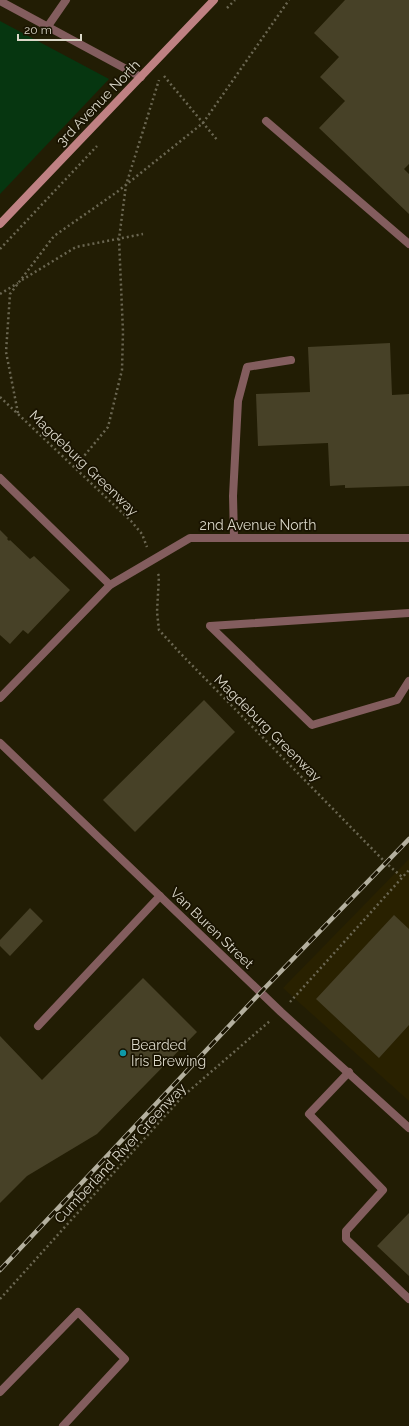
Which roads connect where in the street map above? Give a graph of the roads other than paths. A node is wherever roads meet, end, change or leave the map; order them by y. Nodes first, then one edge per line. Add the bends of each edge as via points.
1 (66, 0) edge
2 (214, 0) edge
3 (0, 1) edge
4 (48, 26) junction
5 (141, 77) junction
6 (266, 121) dead end
7 (0, 224) edge
8 (409, 244) edge
9 (291, 360) dead end
10 (0, 478) edge
11 (234, 538) junction
12 (409, 538) edge
13 (110, 584) junction
14 (409, 613) edge
15 (409, 681) edge
16 (0, 698) edge
17 (0, 743) edge
18 (160, 896) junction
19 (38, 1026) dead end
20 (349, 1072) junction
21 (409, 1128) edge
22 (409, 1299) edge
23 (0, 1392) edge
24 (63, 1426) edge

1 - 4 street
2 - 5 street, 3rd Avenue North
3 - 4 street
4 - 5 street
5 - 7 street, 3rd Avenue North
6 - 8 street
9 - 11 street via 247,367 238,401 233,496
10 - 13 street
11 - 12 street, 2nd Avenue North
11 - 13 street, 2nd Avenue North via 190,538
13 - 16 street, 2nd Avenue North
14 - 15 street via 210,626 312,725 398,700
17 - 18 street, Van Buren Street
18 - 19 street
18 - 20 street, Van Buren Street via 281,1012
20 - 21 street, Van Buren Street
20 - 22 street via 309,1114 383,1190 346,1231 346,1239
23 - 24 street via 78,1312 125,1359

